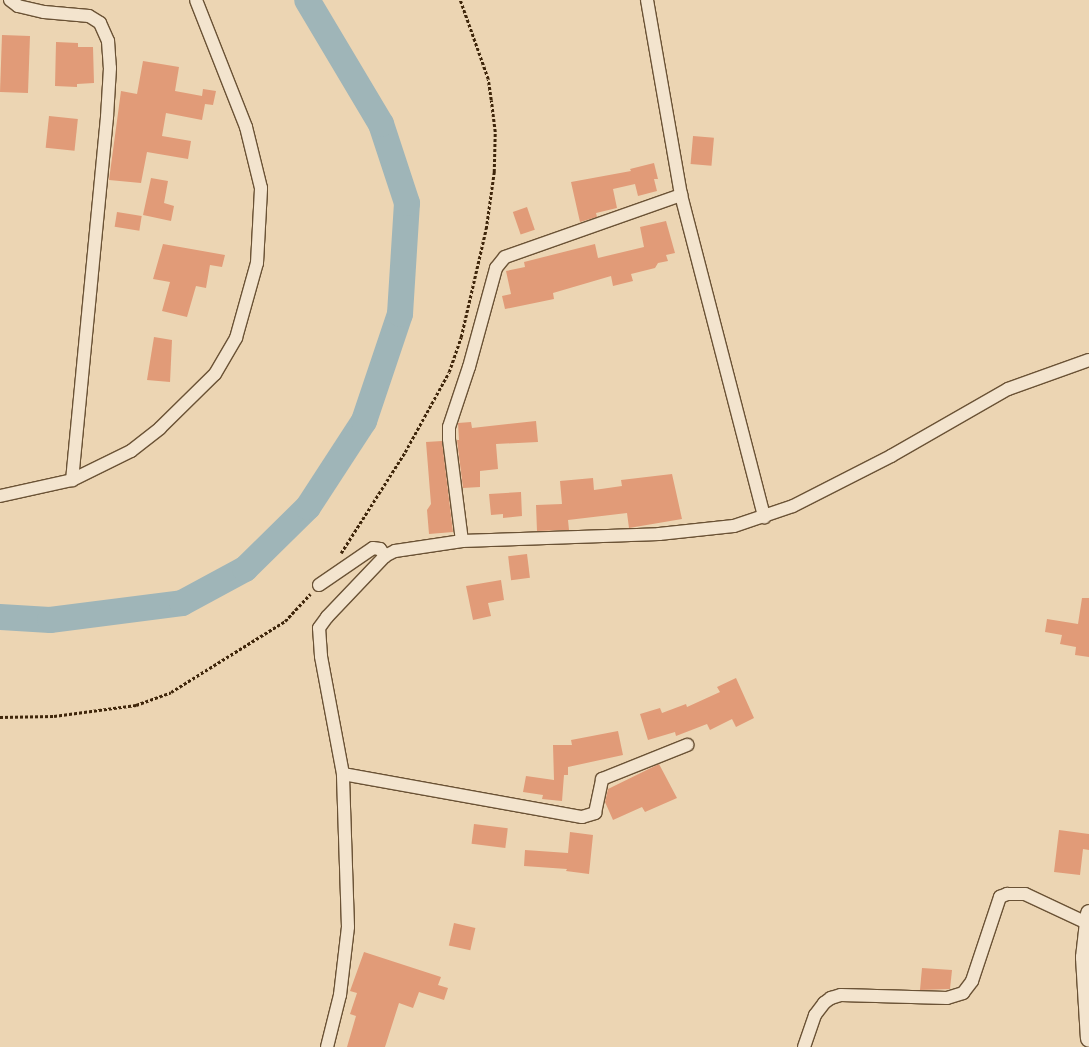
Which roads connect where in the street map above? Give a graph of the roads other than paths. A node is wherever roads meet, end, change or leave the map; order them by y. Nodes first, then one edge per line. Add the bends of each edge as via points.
1 (10, 0) edge
2 (196, 0) edge
3 (647, 0) edge
4 (681, 195) junction
5 (1089, 360) edge
6 (72, 480) junction
7 (0, 496) edge
8 (764, 516) junction
9 (462, 541) junction
10 (386, 556) junction
11 (319, 585) road end
12 (687, 745) dead end
13 (342, 774) junction
14 (1088, 918) edge
15 (1089, 1038) edge
16 (327, 1047) edge
17 (804, 1047) edge

1 - 6 street via 18,6 44,12 90,16 100,24 108,41 110,68 107,116
2 - 6 street via 246,127 261,188 257,263 248,301 236,338 215,374 187,403 131,451
3 - 4 street
4 - 8 street
4 - 9 street via 505,257 496,268 469,367 449,427 448,439
5 - 8 street via 1008,389 891,456 793,506
6 - 7 street
8 - 9 street via 734,526 659,534
9 - 10 street via 395,551
10 - 11 street via 380,549 373,548
10 - 13 street via 319,628 321,656
12 - 13 street via 602,779 595,813 582,817
13 - 16 street via 348,927 340,995
14 - 15 street via 1084,957
14 - 17 street via 1024,894 1007,894 1000,897 972,981 963,993 947,998 841,995 831,998 824,1002 815,1015

